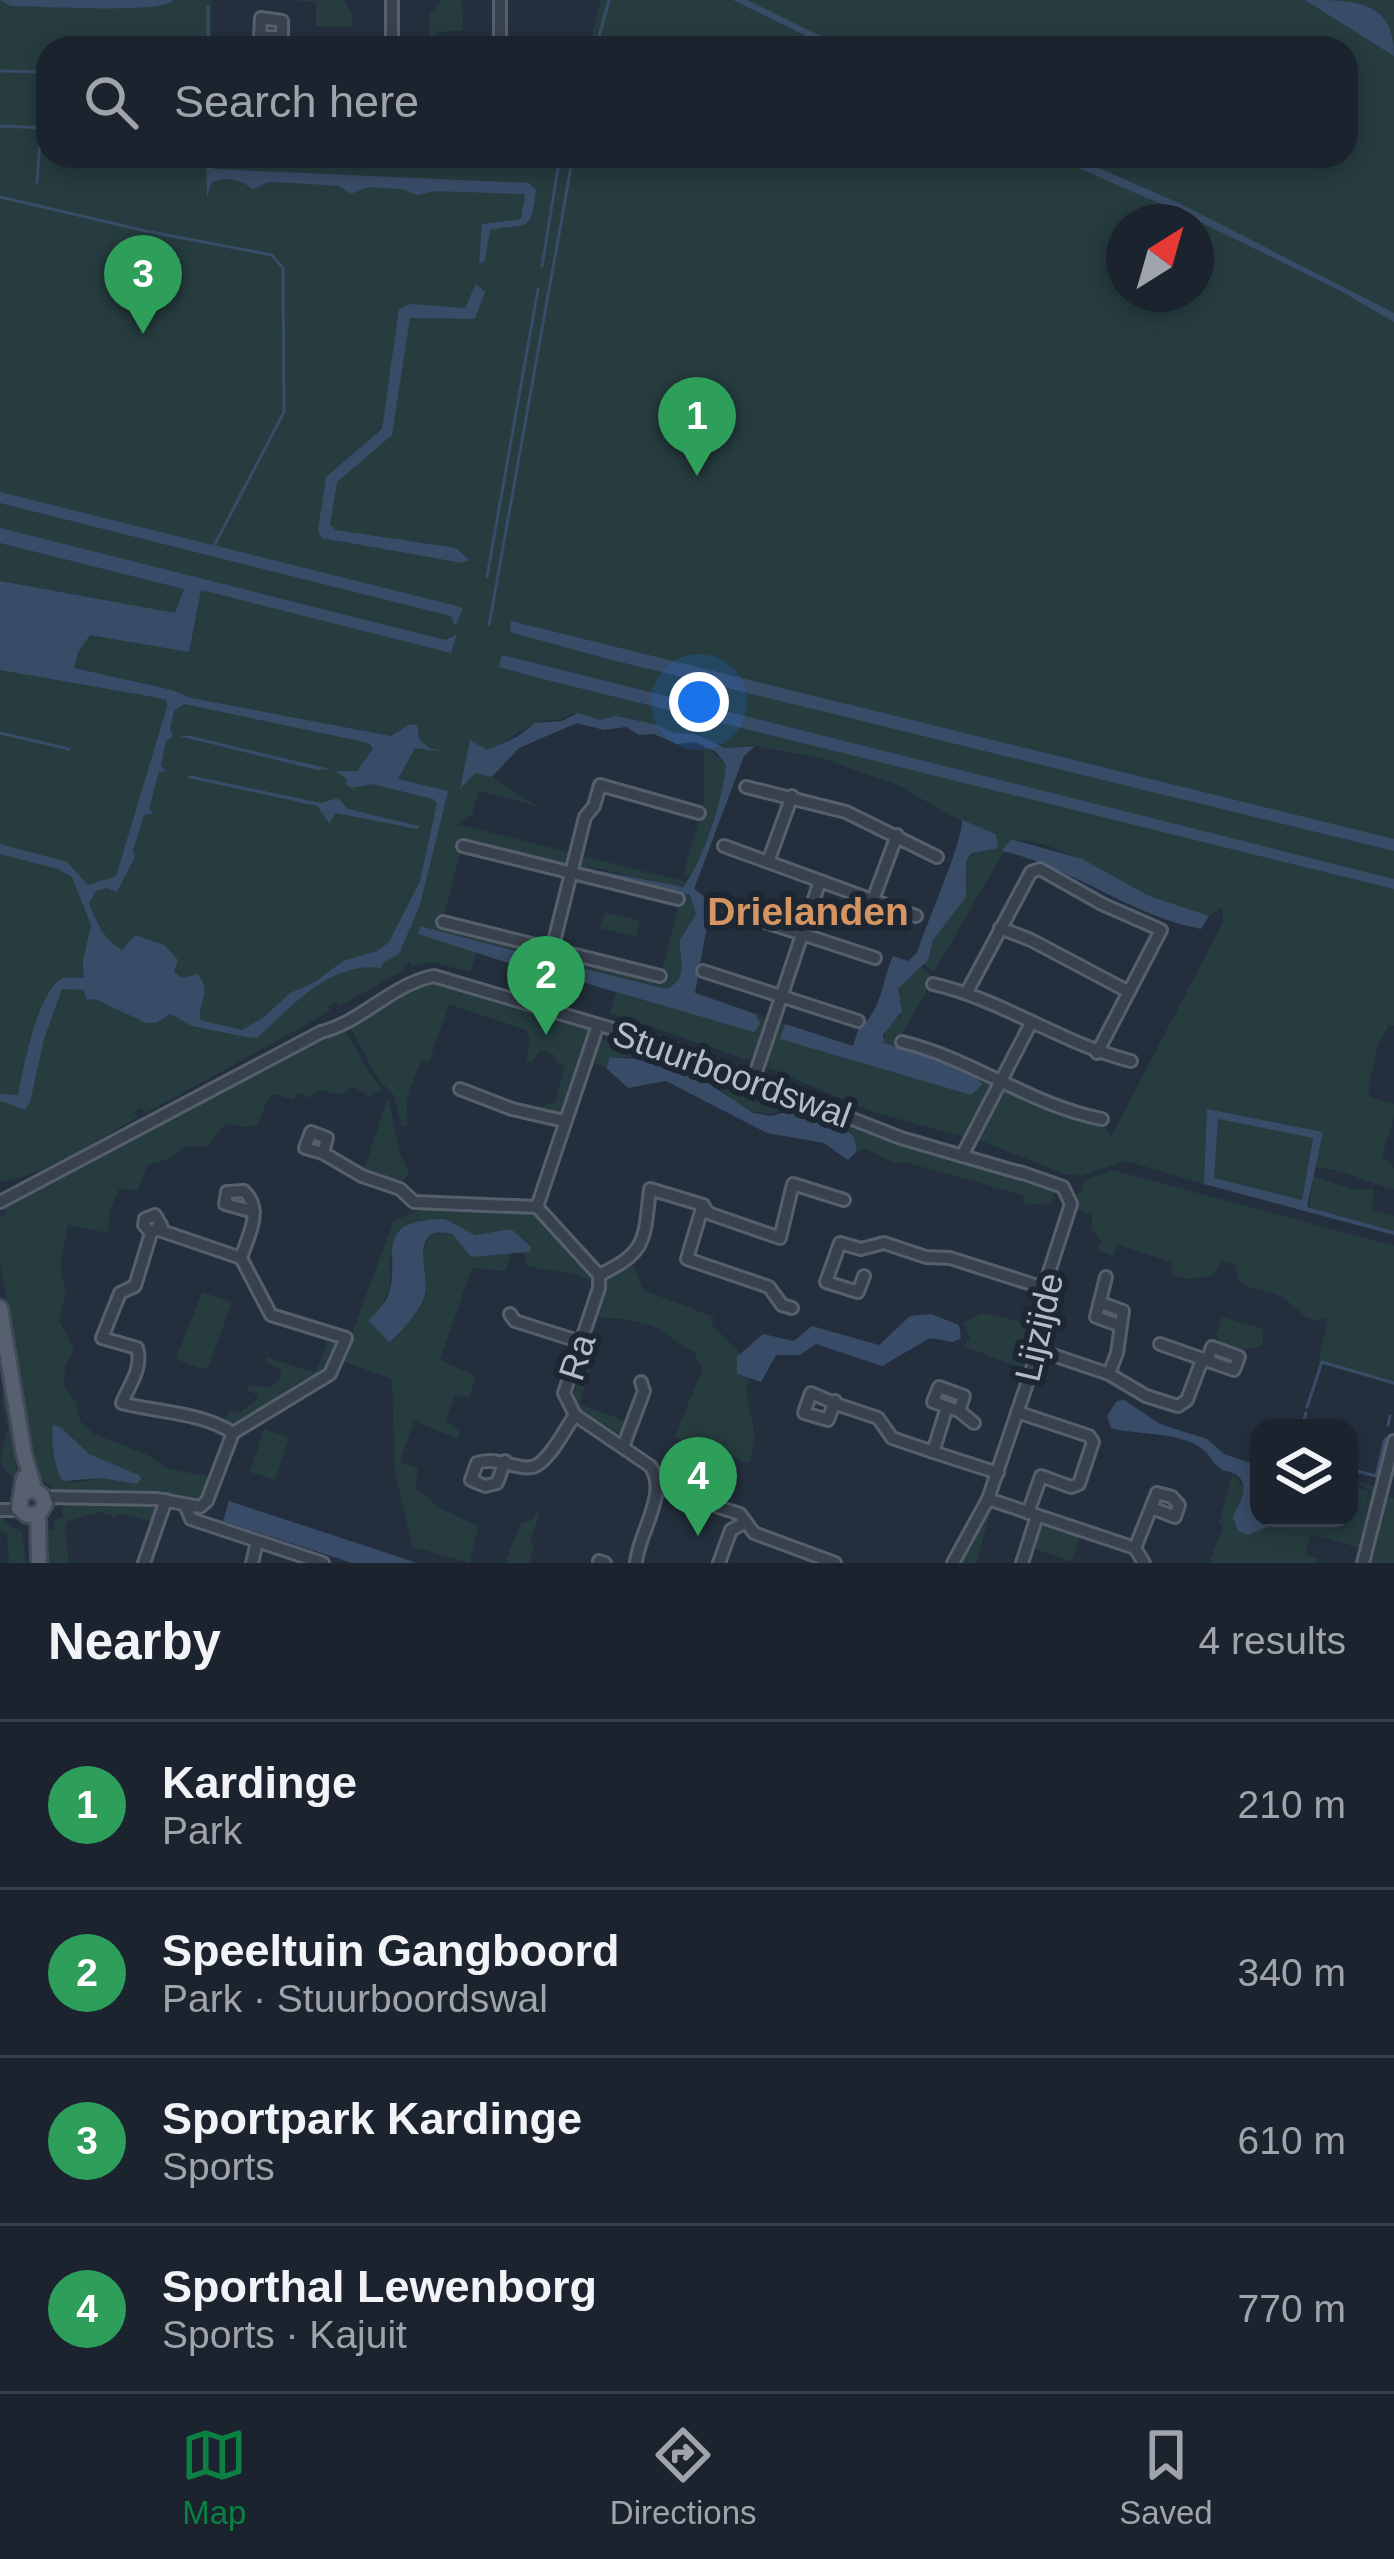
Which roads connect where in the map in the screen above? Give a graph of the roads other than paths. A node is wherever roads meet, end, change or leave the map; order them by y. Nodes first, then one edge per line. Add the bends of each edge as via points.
1 (392, 0) edge
2 (500, 0) edge
3 (392, 36) edge
4 (499, 36) edge
5 (746, 787) dead end
6 (792, 796) junction
7 (699, 813) dead end
8 (897, 835) junction
9 (464, 845) dead end
10 (724, 846) dead end
11 (937, 857) dead end
12 (769, 862) junction
13 (571, 873) junction
14 (820, 881) junction
15 (678, 899) dead end
16 (873, 900) junction
17 (726, 909) dead end
18 (916, 916) dead end
19 (443, 922) dead end
20 (1000, 928) junction
21 (801, 934) junction
22 (552, 950) junction
23 (874, 958) dead end
24 (703, 971) dead end
25 (660, 976) dead end
26 (933, 984) dead end
27 (967, 992) junction
28 (1129, 992) junction
29 (781, 997) junction
30 (538, 1006) junction
31 (858, 1021) dead end
32 (1031, 1023) junction
33 (598, 1025) junction
34 (902, 1042) dead end
35 (1097, 1053) junction
36 (1131, 1061) dead end
37 (754, 1078) junction
38 (1000, 1080) junction
39 (460, 1090) dead end
40 (1102, 1119) dead end
41 (564, 1121) junction
42 (323, 1153) dead end
43 (963, 1153) junction
44 (0, 1198) edge
45 (844, 1200) dead end
46 (704, 1205) junction
47 (537, 1207) junction
48 (254, 1212) dead end
49 (241, 1258) junction
50 (599, 1275) junction
51 (864, 1276) dead end
52 (1106, 1277) dead end
53 (1044, 1288) junction
54 (0, 1308) edge
55 (792, 1308) dead end
56 (510, 1313) dead end
57 (581, 1342) junction
58 (1160, 1344) dead end
59 (1038, 1350) junction
60 (1109, 1374) junction
61 (641, 1382) dead end
62 (835, 1402) dead end
63 (1018, 1412) junction
64 (575, 1415) junction
65 (974, 1423) dead end
66 (233, 1433) junction
67 (1394, 1441) edge
68 (622, 1447) junction
69 (933, 1452) junction
70 (505, 1461) dead end
71 (998, 1474) junction
72 (657, 1487) junction
73 (988, 1499) junction
74 (166, 1500) junction
75 (32, 1503) junction
76 (185, 1505) junction
77 (0, 1507) edge
78 (1152, 1508) dead end
79 (1033, 1514) junction
80 (744, 1523) junction
81 (257, 1542) junction
82 (1135, 1548) junction
83 (281, 1557) edge
84 (38, 1558) edge
85 (635, 1561) edge
86 (144, 1563) edge
87 (252, 1563) edge
88 (323, 1563) edge
89 (719, 1563) edge
90 (836, 1563) edge
91 (953, 1563) edge
92 (1022, 1563) edge
93 (1144, 1563) edge
94 (1363, 1563) edge

1 - 3 street
2 - 4 street
5 - 6 street
6 - 8 street
6 - 12 street
7 - 13 street via 600,785
8 - 11 street
8 - 16 street
9 - 13 street
10 - 12 street
12 - 14 street
13 - 15 street
13 - 22 street
14 - 16 street
14 - 21 street
16 - 18 street
17 - 21 street
19 - 22 street
20 - 27 street
20 - 28 street
20 - 28 street via 1040,869 1160,930
21 - 23 street
21 - 29 street
22 - 25 street
22 - 30 street
24 - 29 street
26 - 27 street
27 - 32 street
28 - 35 street
29 - 31 street
29 - 37 street
30 - 33 street, Stuurboordswal
30 - 44 street, Stuurboordswal via 434,976
32 - 35 street
32 - 38 street
33 - 37 street, Stuurboordswal
33 - 41 street
34 - 38 street
35 - 36 street
37 - 43 street, Stuurboordswal
38 - 40 street
38 - 43 street
39 - 41 street
41 - 47 street
42 - 47 street via 414,1202
43 - 53 street, Lijzijde via 1063,1187 1071,1197
45 - 46 street via 793,1184 780,1238
46 - 50 street via 650,1189 639,1250
46 - 55 street via 687,1259 769,1287
47 - 50 street
48 - 49 street
49 - 66 street via 272,1316 346,1338 330,1374
49 - 66 street via 155,1231 135,1286 116,1298 102,1338 137,1348 140,1357 122,1403 196,1416
50 - 57 street, Ra
51 - 53 street via 858,1292 826,1282 839,1243 950,1258
52 - 60 street via 1096,1317 1119,1325
53 - 59 street, Lijzijde
54 - 75 main road
56 - 57 street
57 - 64 street, Ra via 564,1393
58 - 60 street via 1202,1360 1189,1398 1178,1406
59 - 60 street
59 - 63 street, Lijzijde
61 - 68 street
62 - 69 street via 878,1418 892,1438
63 - 71 street, Lijzijde
63 - 79 street via 1093,1442 1079,1484 1041,1476
64 - 68 street, Ra
64 - 70 street via 538,1464
65 - 69 street via 953,1409
66 - 76 street via 207,1501
67 - 94 street
68 - 72 street, Ra via 650,1466
69 - 71 street
71 - 73 street, Lijzijde
72 - 80 street via 740,1514
72 - 85 street
73 - 79 street
73 - 91 street, Lijzijde
74 - 75 street
74 - 76 street
74 - 86 street
75 - 77 street
75 - 84 main road
76 - 81 street via 191,1519
78 - 82 street
79 - 82 street
79 - 92 street
80 - 89 street via 731,1530
80 - 90 street via 768,1540
81 - 83 street
81 - 87 street
82 - 93 street
83 - 88 street

